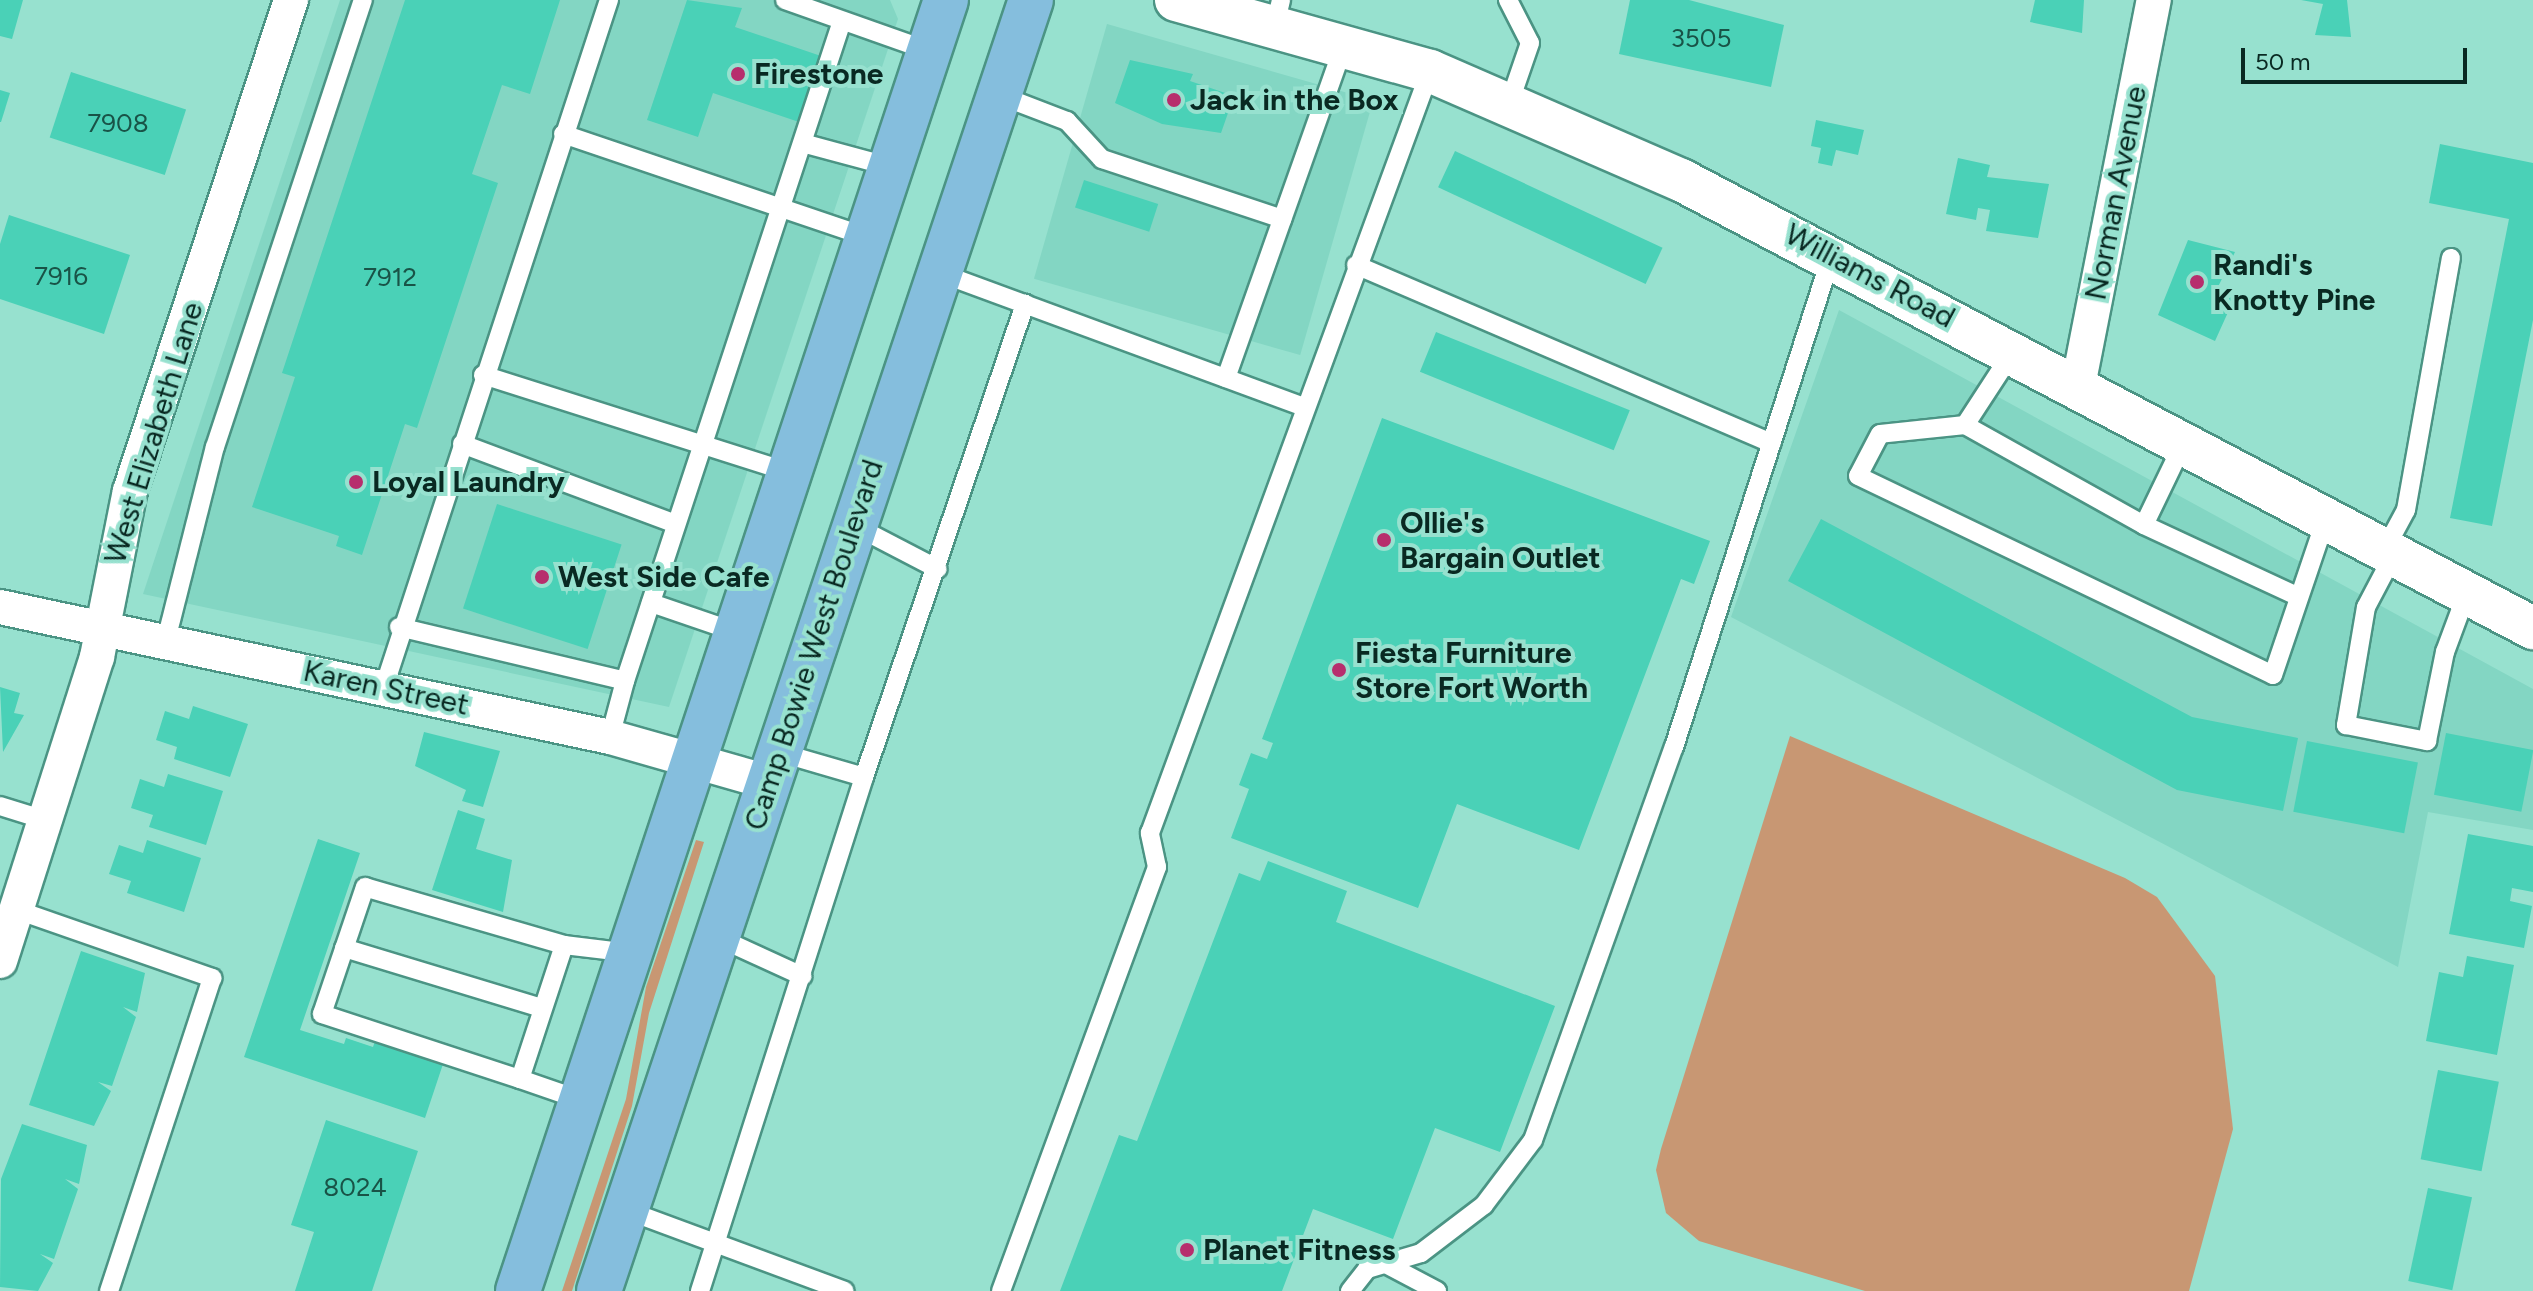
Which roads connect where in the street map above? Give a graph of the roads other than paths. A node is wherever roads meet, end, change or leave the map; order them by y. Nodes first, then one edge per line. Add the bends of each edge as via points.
1 (291, 0) edge
2 (363, 0) edge
3 (609, 0) edge
4 (785, 0) edge
5 (946, 0) edge
6 (1031, 0) edge
7 (1176, 0) edge
8 (1508, 0) edge
9 (2154, 0) edge
10 (1278, 13) edge
11 (842, 21) junction
12 (1343, 47) junction
13 (929, 51) junction
14 (1430, 71) junction
15 (999, 95) junction
16 (1510, 101) junction
17 (563, 134) junction
18 (806, 144) junction
19 (891, 167) junction
20 (783, 211) junction
21 (1282, 219) junction
22 (867, 237) junction
23 (1832, 255) junction
24 (2451, 258) dead end
25 (1356, 265) junction
26 (938, 272) junction
27 (1025, 304) junction
28 (2013, 351) junction
29 (483, 375) junction
30 (1226, 378) junction
31 (2078, 386) junction
32 (1304, 407) junction
33 (1965, 425) junction
34 (704, 442) junction
35 (2184, 442) junction
36 (1772, 443) junction
37 (462, 444) junction
38 (789, 472) junction
39 (2326, 518) junction
40 (676, 524) junction
41 (854, 525) junction
42 (2144, 525) junction
43 (2390, 552) junction
44 (938, 569) junction
45 (2467, 593) junction
46 (2295, 595) junction
47 (651, 603) junction
48 (0, 607) edge
49 (101, 625) junction
50 (399, 627) junction
51 (2533, 628) edge
52 (736, 632) junction
53 (166, 640) junction
54 (625, 681) junction
55 (384, 687) junction
56 (610, 737) junction
57 (694, 759) junction
58 (773, 767) junction
59 (864, 777) junction
60 (0, 806) edge
61 (45, 820) junction
62 (17, 910) junction
63 (717, 937) junction
64 (564, 945) junction
65 (344, 948) junction
66 (630, 953) junction
67 (0, 961) edge
68 (802, 976) junction
69 (542, 1008) junction
70 (520, 1079) junction
71 (581, 1100) junction
72 (626, 1210) junction
73 (717, 1244) junction
74 (1384, 1263) junction
75 (109, 1291) edge
76 (518, 1291) edge
77 (599, 1291) edge
78 (700, 1291) edge
79 (845, 1291) edge
80 (1001, 1291) edge
81 (1350, 1291) edge
82 (1437, 1291) edge

1 - 49 street, West Elizabeth Lane via 130,491
2 - 53 lane via 215,447
3 - 17 lane
4 - 11 lane
5 - 13 main road
6 - 15 main road, Camp Bowie West Boulevard
7 - 10 street, Williams Road
8 - 16 lane via 1530,43
9 - 31 street, Norman Avenue
10 - 12 street, Williams Road
11 - 13 lane
11 - 18 lane
12 - 14 street, Williams Road
12 - 21 lane
13 - 19 main road
14 - 16 street, Williams Road
14 - 25 lane
15 - 21 lane via 1067,121 1102,159
15 - 26 main road, Camp Bowie West Boulevard
16 - 23 street, Williams Road
17 - 20 lane
17 - 29 lane
18 - 19 lane
18 - 20 lane
19 - 22 main road
20 - 22 lane
20 - 34 lane
21 - 30 lane
22 - 38 main road
23 - 28 street, Williams Road
23 - 36 lane
24 - 43 lane via 2406,510
25 - 32 lane
25 - 36 lane
26 - 27 lane
26 - 41 main road, Camp Bowie West Boulevard
27 - 30 lane
27 - 44 lane
28 - 31 street, Williams Road
28 - 33 lane
29 - 34 lane
29 - 37 lane
30 - 32 lane
31 - 35 street, Williams Road
32 - 80 lane via 1150,833 1157,867
33 - 42 lane
33 - 46 lane via 1880,434 1858,476 2273,675
34 - 38 lane
34 - 40 lane
35 - 39 street, Williams Road
35 - 42 lane
36 - 74 lane via 1674,747 1533,1140 1484,1205 1421,1253
37 - 40 lane
37 - 50 lane
38 - 52 main road
39 - 43 street, Williams Road
39 - 46 lane
40 - 47 lane
41 - 44 lane
41 - 58 main road, Camp Bowie West Boulevard
42 - 46 lane
43 - 45 street, Williams Road
43 - 45 lane via 2366,607 2346,725 2427,741 2445,652
44 - 59 lane
45 - 51 street, Williams Road
47 - 52 lane
47 - 54 lane
48 - 49 street, Karen Street
49 - 53 street, Karen Street
49 - 61 street, West Elizabeth Lane
50 - 54 lane
50 - 55 lane
52 - 57 main road
53 - 55 street, Karen Street
54 - 56 lane
55 - 56 street, Karen Street
56 - 57 street, Karen Street
57 - 58 street, Karen Street
57 - 66 main road
58 - 59 lane
58 - 63 main road, Camp Bowie West Boulevard
59 - 68 lane
60 - 61 lane
61 - 62 street, West Elizabeth Lane
62 - 67 street, West Elizabeth Lane
62 - 75 lane via 212,978
63 - 68 lane
63 - 72 main road, Camp Bowie West Boulevard
64 - 65 lane via 365,887
64 - 66 lane
64 - 69 lane
65 - 69 lane
65 - 70 lane via 322,1014
66 - 71 main road
68 - 73 lane
69 - 70 lane
70 - 71 lane
71 - 76 main road
72 - 73 lane
72 - 77 main road, Camp Bowie West Boulevard
73 - 78 lane
73 - 79 lane
74 - 81 lane via 1367,1269
74 - 82 lane

